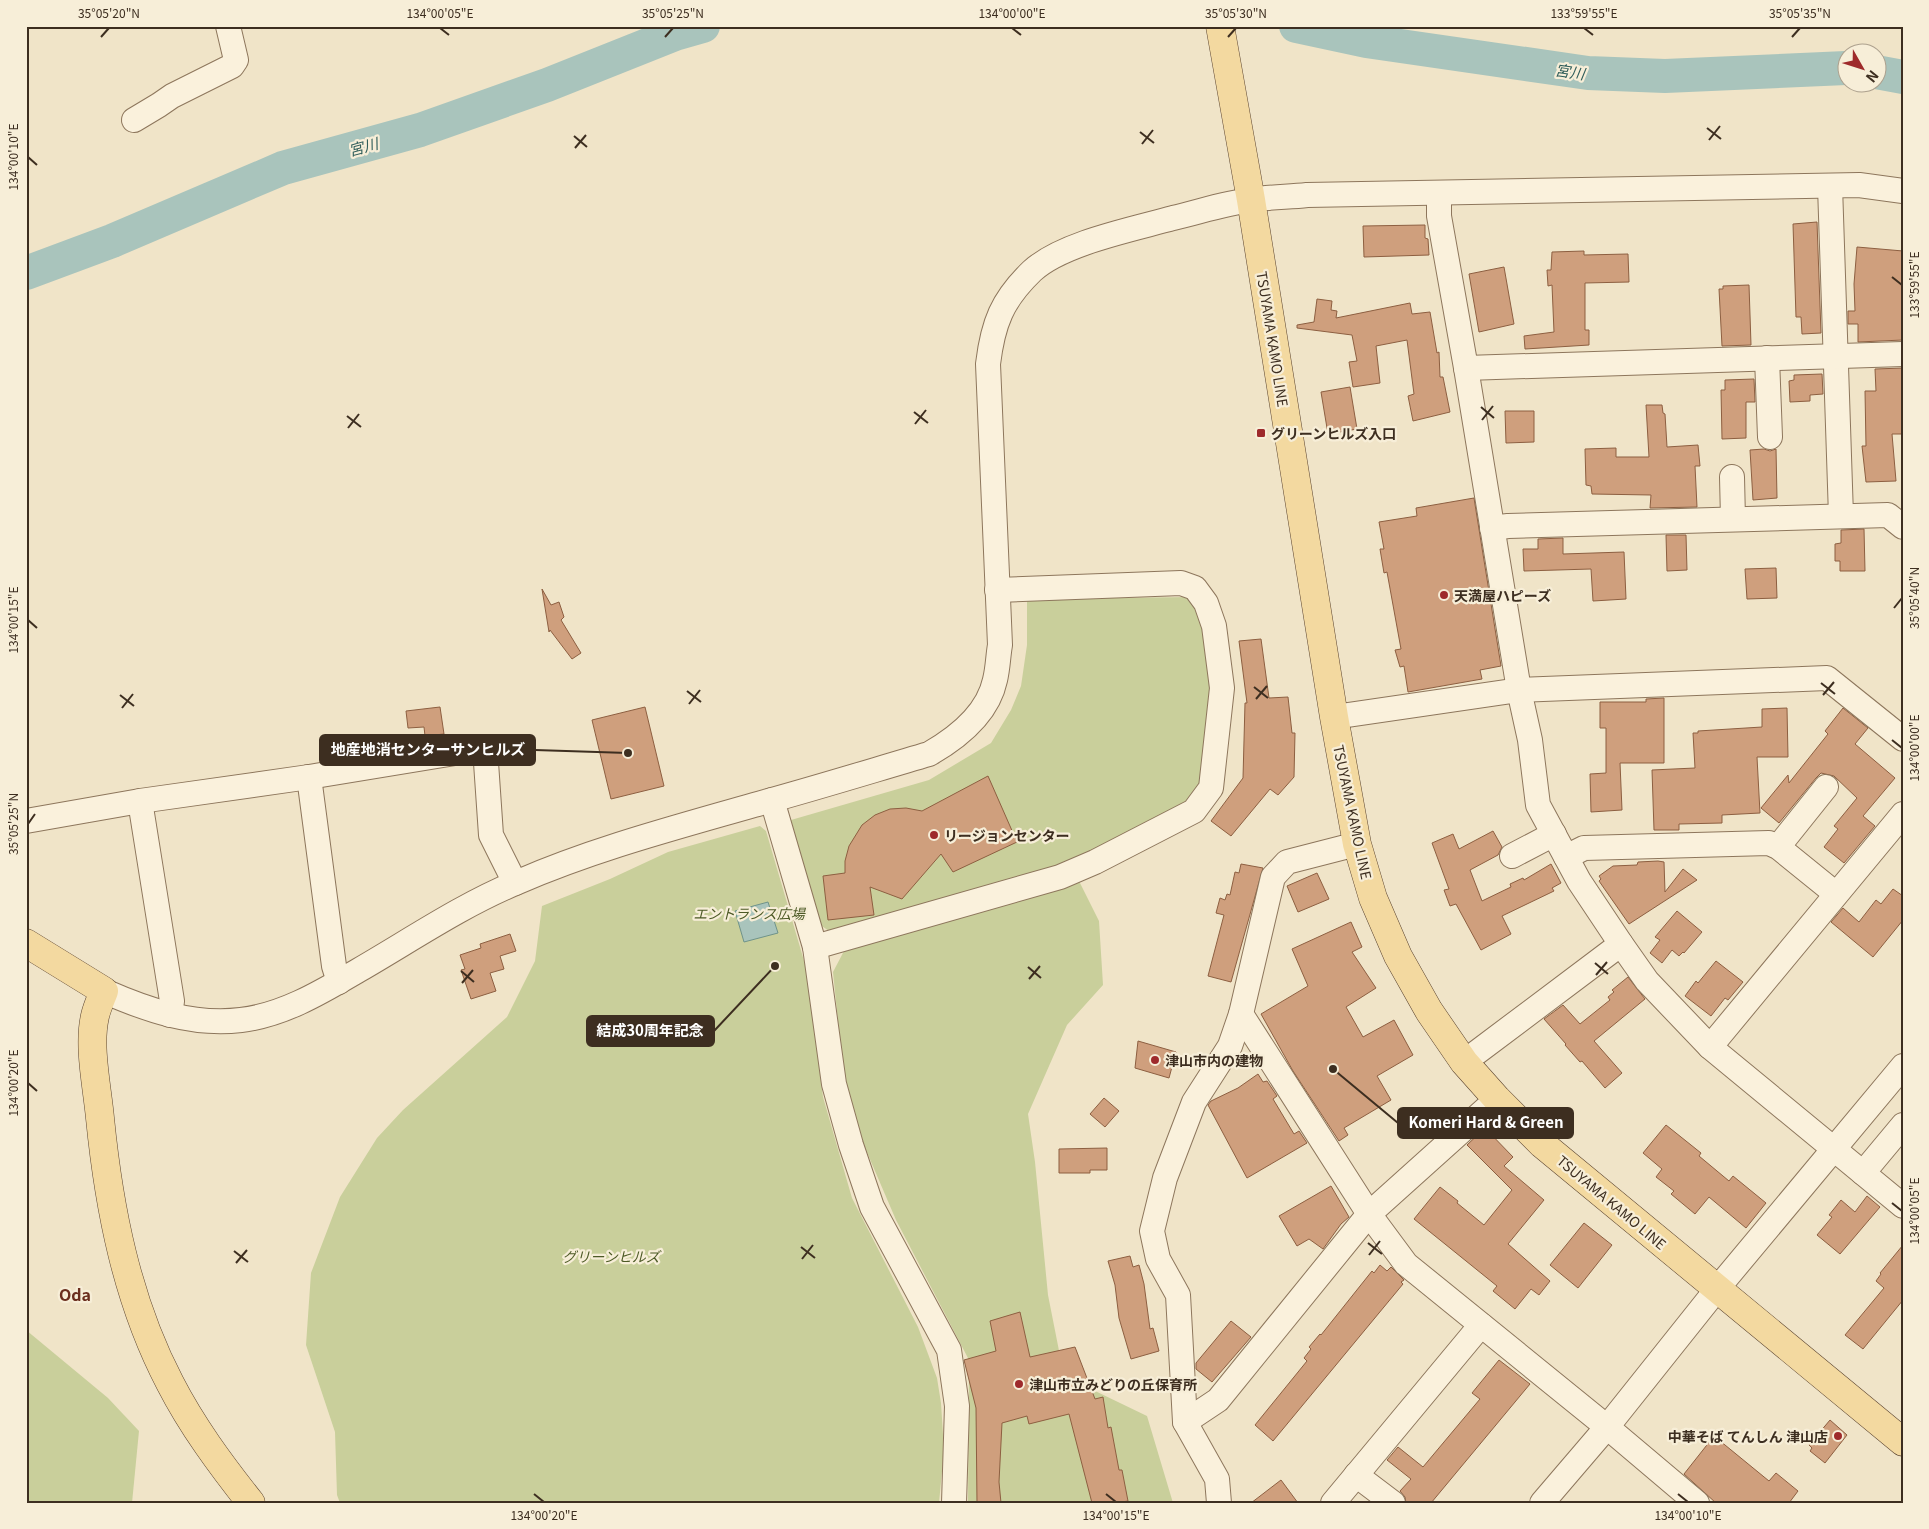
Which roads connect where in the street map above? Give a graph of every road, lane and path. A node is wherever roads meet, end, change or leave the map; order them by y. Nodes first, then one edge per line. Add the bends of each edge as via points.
1 (228, 26) edge
2 (1220, 26) edge
3 (134, 120) dead end
4 (1830, 186) junction
5 (1903, 192) edge
6 (1439, 194) junction
7 (1251, 200) junction
8 (1903, 354) edge
9 (1835, 356) junction
10 (1767, 358) junction
11 (1466, 368) junction
12 (1770, 437) dead end
13 (1732, 477) dead end
14 (1840, 516) junction
15 (1732, 519) junction
16 (1903, 527) edge
17 (1492, 528) junction
18 (997, 590) junction
19 (1518, 690) junction
20 (1334, 717) junction
21 (1903, 739) edge
22 (309, 777) junction
23 (1826, 787) dead end
24 (772, 800) junction
25 (140, 801) junction
26 (1903, 814) edge
27 (26, 821) edge
28 (1554, 834) junction
29 (1357, 844) junction
30 (1778, 847) junction
31 (1512, 856) dead end
32 (1566, 857) junction
33 (515, 883) junction
34 (1836, 894) junction
35 (26, 943) edge
36 (1621, 944) junction
37 (815, 947) junction
38 (339, 982) junction
39 (104, 991) junction
40 (1241, 1014) junction
41 (170, 1015) junction
42 (1710, 1047) junction
43 (1464, 1062) junction
44 (1903, 1066) edge
45 (1497, 1099) junction
46 (1903, 1124) edge
47 (1834, 1149) junction
48 (1863, 1173) junction
49 (1903, 1206) edge
50 (1368, 1214) junction
51 (1718, 1289) junction
52 (1481, 1325) junction
53 (1185, 1422) junction
54 (1607, 1427) junction
55 (1903, 1442) edge
56 (1356, 1475) junction
57 (251, 1503) edge
58 (954, 1503) edge
59 (1219, 1503) edge
60 (1333, 1503) edge
61 (1393, 1503) edge
62 (1542, 1503) edge
63 (1697, 1503) edge

1 - 3 street via 236,60 232,66 172,96
2 - 7 main road, TSUYAMA KAMO LINE
4 - 5 street via 1859,185
4 - 6 street
4 - 9 street
6 - 7 street via 1307,195
6 - 11 street via 1439,216
7 - 18 street via 1110,235 1061,253 1034,269 1014,290 999,313 988,364
7 - 20 main road, TSUYAMA KAMO LINE
8 - 9 street
9 - 10 street
9 - 14 street
10 - 11 street
10 - 12 street
11 - 17 street
13 - 15 street
14 - 15 street
14 - 16 street via 1888,515
15 - 17 street
17 - 19 street
18 - 24 street via 1000,645 995,682 970,724 929,754
18 - 37 street via 1181,583 1195,588 1206,603 1214,626 1222,688 1211,788 1194,811 1060,877
19 - 20 street
19 - 21 street via 1827,678
19 - 28 street via 1530,740 1538,805
20 - 29 main road, TSUYAMA KAMO LINE
22 - 25 street
22 - 33 street via 485,748 491,835
22 - 38 street via 334,966
23 - 30 street
24 - 33 street via 642,836
24 - 37 street
25 - 27 street
25 - 41 street via 172,1002
26 - 34 street
28 - 31 street
28 - 32 street
29 - 40 street via 1287,862 1273,877
29 - 43 main road, TSUYAMA KAMO LINE via 1373,898 1398,956 1429,1011
30 - 32 street via 1769,843 1584,848
30 - 34 street
32 - 36 street
33 - 38 street
34 - 42 street
35 - 39 main road
36 - 42 street via 1647,980
36 - 43 street
37 - 58 street via 834,1084 851,1145 872,1207 949,1350 957,1406
38 - 41 street via 271,1014 242,1020 204,1022
39 - 41 street
39 - 57 main road via 95,1016 93,1050 106,1174 126,1270 145,1329 170,1384 219,1462
40 - 50 street
40 - 53 street via 1230,1046 1194,1102 1165,1178 1152,1231 1158,1259 1178,1295
42 - 47 street
43 - 45 main road, TSUYAMA KAMO LINE
44 - 47 street
45 - 50 street
45 - 51 main road, TSUYAMA KAMO LINE via 1542,1144
46 - 48 street
47 - 48 street
47 - 51 street
48 - 49 street
50 - 52 street via 1406,1264
50 - 53 street via 1218,1400
51 - 54 street
51 - 55 main road, TSUYAMA KAMO LINE
52 - 54 street
52 - 56 street
53 - 59 street via 1217,1480
54 - 62 street
54 - 63 street
56 - 60 street
56 - 61 street

